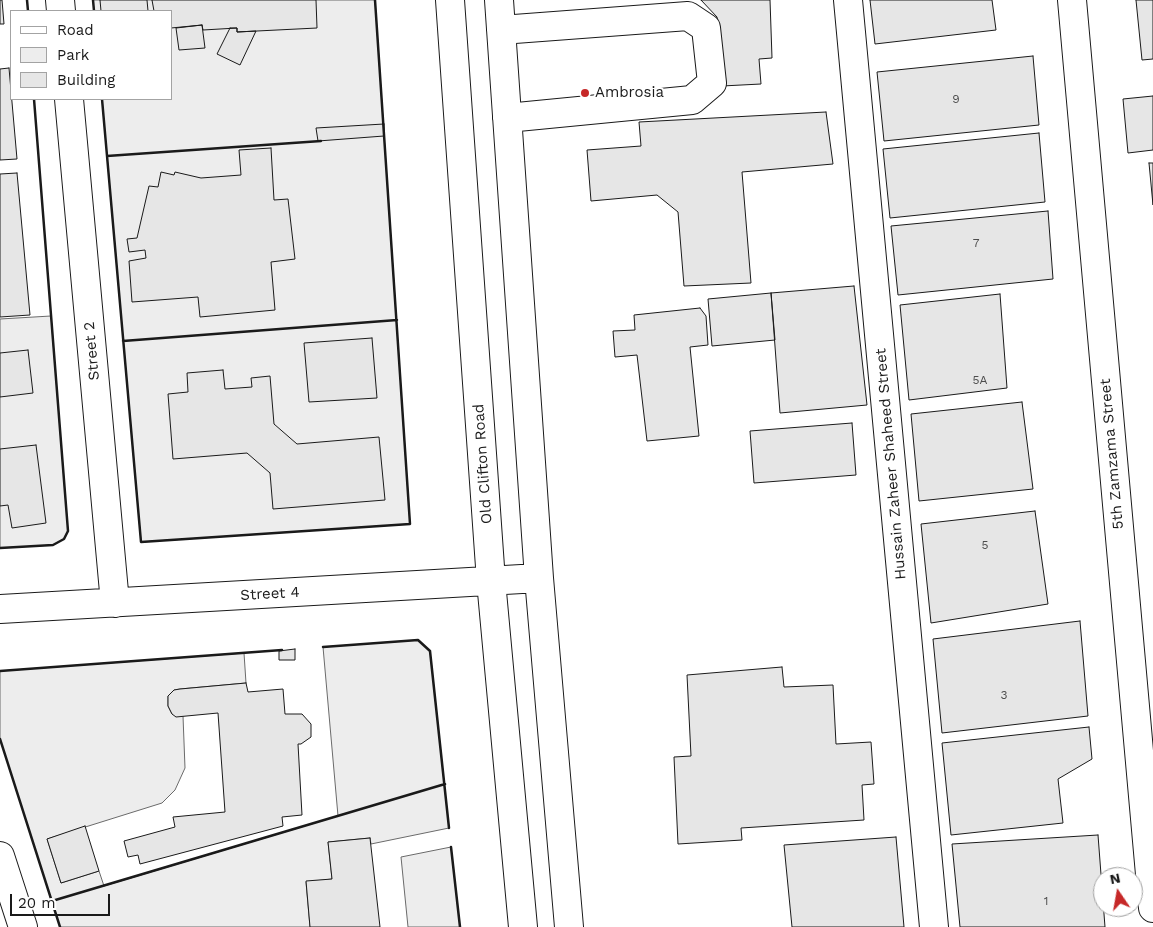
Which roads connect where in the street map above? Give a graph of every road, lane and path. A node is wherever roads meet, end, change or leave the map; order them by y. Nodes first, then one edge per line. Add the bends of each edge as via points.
1 (450, 0) edge
2 (499, 0) edge
3 (848, 0) edge
4 (1072, 0) edge
5 (501, 30) junction
6 (69, 100) edge
7 (507, 118) junction
8 (539, 578) junction
9 (491, 581) junction
10 (115, 603) junction
11 (0, 609) edge
12 (1148, 796) edge
13 (0, 856) edge
14 (1153, 908) edge
15 (23, 927) edge
16 (523, 927) edge
17 (569, 927) edge
18 (934, 927) edge

1 - 9 street, Old Clifton Road
2 - 5 street
3 - 18 street, Hussain Zaheer Shaheed Street
4 - 12 street, 5th Zamzama Street
5 - 7 street
5 - 7 street via 688,16 706,28 712,83 692,100
6 - 10 street, Street 2
7 - 8 street
8 - 9 street, Street 4
8 - 17 street
9 - 10 street, Street 4
9 - 16 street, Old Clifton Road
10 - 11 street, Street 4
12 - 14 street, 5th Zamzama Street
13 - 15 street

